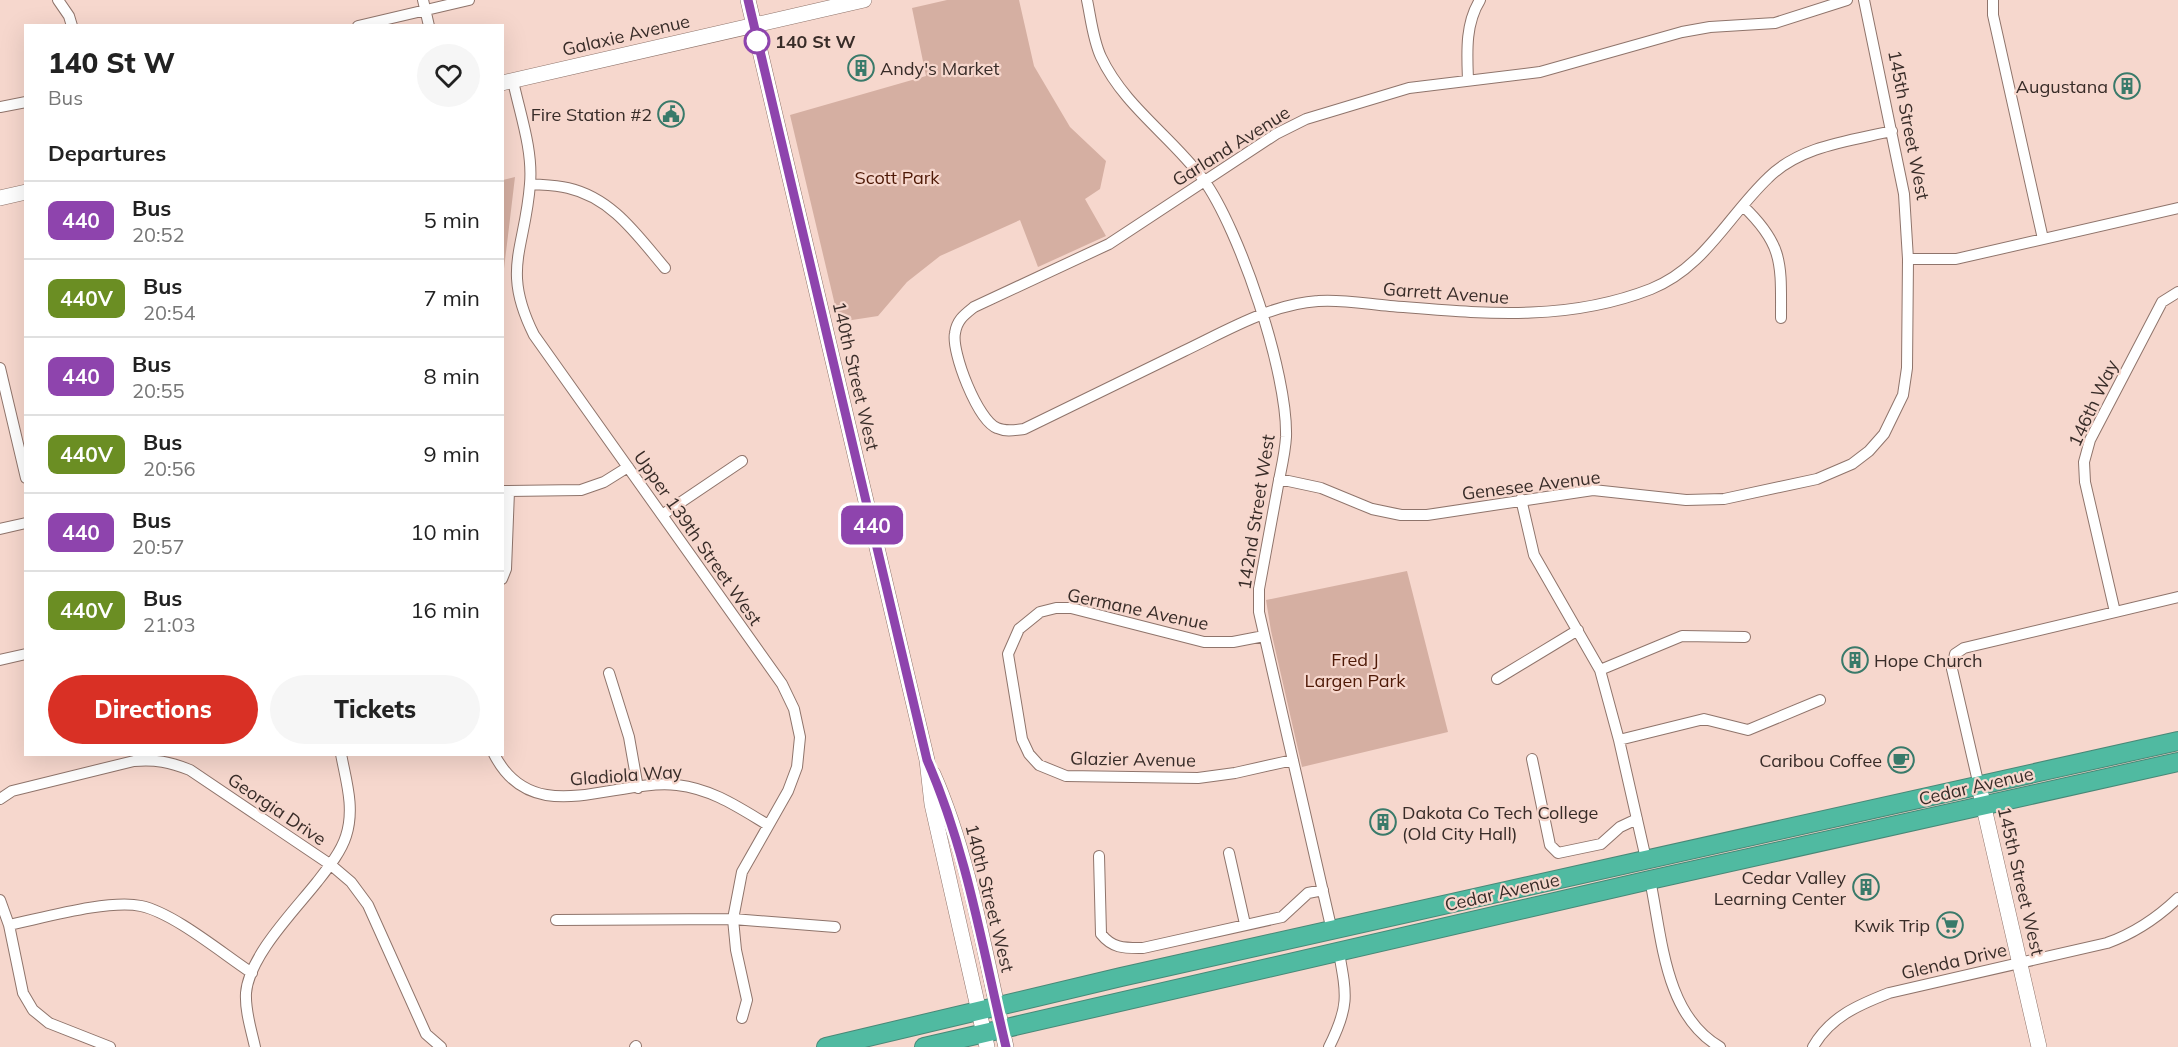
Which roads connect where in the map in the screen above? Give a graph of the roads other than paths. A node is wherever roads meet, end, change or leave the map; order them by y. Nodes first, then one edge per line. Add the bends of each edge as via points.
1 (58, 0) edge
2 (469, 0) edge
3 (748, 0) edge
4 (864, 0) edge
5 (1087, 0) edge
6 (1480, 0) edge
7 (1847, 0) edge
8 (1864, 0) edge
9 (1993, 0) edge
10 (424, 5) edge
11 (71, 24) edge
12 (364, 24) edge
13 (429, 24) edge
14 (754, 25) junction
15 (1468, 80) junction
16 (508, 82) edge
17 (24, 102) edge
18 (0, 107) edge
19 (1892, 131) junction
20 (1204, 181) junction
21 (530, 184) junction
22 (24, 192) edge
23 (0, 198) edge
24 (1743, 206) junction
25 (2178, 208) edge
26 (2043, 239) junction
27 (1908, 259) junction
28 (665, 268) dead end
29 (2178, 292) edge
30 (1262, 314) junction
31 (1781, 318) dead end
32 (0, 368) edge
33 (978, 408) joint
34 (742, 462) dead end
35 (627, 467) junction
36 (24, 470) edge
37 (1279, 479) junction
38 (506, 491) edge
39 (1521, 499) junction
40 (662, 515) junction
41 (24, 524) edge
42 (0, 529) edge
43 (504, 574) edge
44 (2178, 597) edge
45 (2115, 612) junction
46 (1578, 630) junction
47 (1264, 636) junction
48 (1745, 637) dead end
49 (24, 654) edge
50 (0, 660) edge
51 (1009, 670) joint
52 (1600, 670) junction
53 (609, 673) dead end
54 (1497, 679) dead end
55 (1820, 700) dead end
56 (1619, 740) junction
57 (2178, 741) edge
58 (340, 756) edge
59 (495, 756) edge
60 (1532, 759) dead end
61 (1293, 760) junction
62 (2178, 762) edge
63 (1979, 786) junction
64 (638, 788) junction
65 (0, 800) edge
66 (1984, 807) junction
67 (1637, 819) junction
68 (768, 825) junction
69 (1229, 853) dead end
70 (1099, 856) dead end
71 (1646, 859) junction
72 (331, 865) junction
73 (1650, 880) junction
74 (1323, 890) junction
75 (2178, 898) edge
76 (0, 900) edge
77 (1449, 904) junction
78 (733, 919) junction
79 (556, 920) dead end
80 (9, 924) junction
81 (1245, 924) junction
82 (835, 927) dead end
83 (1332, 932) junction
84 (1339, 953) junction
85 (2019, 963) junction
86 (252, 973) junction
87 (1246, 974) junction
88 (988, 1009) junction
89 (742, 1018) dead end
90 (995, 1039) edge
91 (110, 1047) edge
92 (255, 1047) edge
93 (441, 1047) edge
94 (826, 1047) edge
95 (924, 1047) edge
96 (1329, 1047) edge
97 (1720, 1047) edge
98 (1813, 1047) edge
99 (2039, 1047) edge

1 - 11 street
2 - 10 street
3 - 14 street, 140th Street West
4 - 14 street, Galaxie Avenue
5 - 20 street, 142nd Street West via 1100,55 1111,76
6 - 15 street via 1467,40
7 - 15 street, Garland Avenue via 1775,23 1691,30 1540,72
8 - 19 street, 145th Street West
9 - 26 street via 1993,15
10 - 12 street
10 - 13 street
14 - 16 street, Galaxie Avenue
14 - 88 street, 140th Street West via 927,760 958,842
15 - 20 street, Garland Avenue via 1408,88 1306,119
16 - 21 street, Upper 139th Street West via 529,152
17 - 18 street
19 - 24 street, Garrett Avenue via 1825,146 1798,157 1769,176
19 - 27 street, 145th Street West via 1904,194
20 - 30 street, 142nd Street West via 1228,223
20 - 33 street, Garland Avenue via 1109,244 974,307 960,318 954,346
21 - 28 street via 569,188 604,203 626,222
21 - 35 street, Upper 139th Street West via 515,267 521,309 534,335
22 - 23 street
24 - 30 street, Garrett Avenue via 1700,258 1677,276 1650,289 1583,307 1504,315 1318,301
24 - 31 street via 1764,226 1777,250
25 - 26 street
26 - 27 street via 1956,259
27 - 39 street, Genesee Avenue via 1907,368 1903,394 1884,434 1852,464 1817,479 1724,499 1686,500 1593,490
29 - 45 street, 146th Way via 2162,302 2090,440 2084,462 2085,482
30 - 33 street, Garrett Avenue via 1024,429 995,428
30 - 37 street, 142nd Street West via 1286,412
32 - 36 street
34 - 40 street
35 - 38 street via 604,482 581,490
35 - 40 street, Upper 139th Street West
37 - 39 street, Genesee Avenue via 1401,515
37 - 47 street, 142nd Street West via 1259,590
38 - 43 street
39 - 46 street via 1534,555
40 - 68 street, Upper 139th Street West via 782,684 794,709 800,737 797,767
41 - 42 street
44 - 45 street
45 - 63 street, 145th Street West via 1964,648 1955,654 1952,669
46 - 52 street
46 - 54 street
47 - 51 street, Germane Avenue via 1204,642 1071,608 1056,608 1040,612 1019,629 1008,654
47 - 61 street, 142nd Street West
48 - 52 street via 1682,636
49 - 50 street
51 - 61 street, Glazier Avenue via 1022,739 1029,753 1039,765 1066,776 1198,778
52 - 56 street
53 - 64 street via 629,737
55 - 56 street via 1748,730 1704,718
56 - 67 street
57 - 63 highway, Cedar Avenue
58 - 72 street via 351,803 346,836
59 - 64 street, Gladiola Way via 513,782 542,795 562,797
60 - 67 street via 1550,845 1558,853 1601,844 1620,827
61 - 74 street, 142nd Street West
62 - 66 highway, Cedar Avenue
63 - 66 street, 145th Street West
63 - 71 highway, Cedar Avenue
64 - 68 street, Gladiola Way via 673,784 699,788
65 - 72 street, Georgia Drive via 12,791 134,761 172,762 190,770
66 - 73 highway, Cedar Avenue
66 - 85 street, 145th Street West
67 - 71 street
68 - 78 street, Upper 139th Street West via 742,872
69 - 81 street
70 - 81 street via 1101,934 1108,944 1143,948
71 - 77 highway, Cedar Avenue
72 - 86 street via 264,949
72 - 93 street, Georgia Drive via 351,882 368,905 426,1034
73 - 84 highway, Cedar Avenue
73 - 97 street via 1676,996 1691,1023
74 - 81 street via 1308,893 1282,917
74 - 83 street, 142nd Street West
75 - 85 street, Glenda Drive via 2158,917 2129,935
76 - 80 street
77 - 83 highway, Cedar Avenue
77 - 84 highway via 1398,927 1357,938 1345,944
78 - 79 street
78 - 82 street
78 - 89 street, Upper 139th Street West via 747,1000
80 - 86 street via 116,905 141,906 167,916
80 - 91 street via 23,993 33,1010 49,1023
83 - 87 highway via 1317,947 1269,960
83 - 88 highway, Cedar Avenue
84 - 87 highway, Cedar Avenue
84 - 96 street via 1346,1002
85 - 98 street, Glenda Drive via 1889,993 1858,1004 1837,1018
85 - 99 street, 145th Street West
86 - 92 street via 246,990
87 - 90 highway, Cedar Avenue
88 - 90 street, 140th Street West
88 - 94 highway, Cedar Avenue
90 - 95 highway, Cedar Avenue

